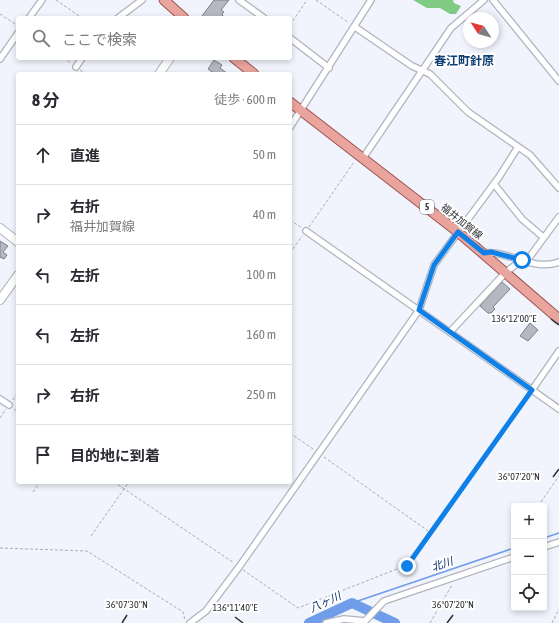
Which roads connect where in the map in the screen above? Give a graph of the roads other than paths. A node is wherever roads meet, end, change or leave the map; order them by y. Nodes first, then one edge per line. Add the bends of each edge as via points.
1 (42, 0) edge
2 (142, 0) edge
3 (239, 0) edge
4 (371, 0) edge
5 (484, 0) edge
6 (492, 0) edge
7 (169, 2) edge
8 (30, 16) edge
9 (121, 16) edge
10 (182, 16) edge
11 (261, 16) edge
12 (355, 27) junction
13 (16, 36) edge
14 (292, 40) edge
15 (0, 59) edge
16 (81, 60) edge
17 (169, 60) edge
18 (236, 60) edge
19 (76, 67) dead end
20 (329, 68) junction
21 (423, 70) junction
22 (160, 72) edge
23 (252, 72) edge
24 (558, 78) edge
25 (292, 103) edge
26 (302, 110) junction
27 (292, 124) edge
28 (518, 147) junction
29 (361, 157) junction
30 (494, 184) junction
31 (559, 188) edge
32 (559, 217) edge
33 (0, 228) edge
34 (306, 231) road end
35 (458, 232) junction
36 (543, 237) junction
37 (16, 240) edge
38 (484, 253) junction
39 (524, 261) junction
40 (559, 262) edge
41 (506, 272) junction
42 (16, 278) edge
43 (0, 300) edge
44 (419, 310) junction
45 (559, 319) edge
46 (450, 332) junction
47 (559, 351) edge
48 (532, 390) junction
49 (0, 399) edge
50 (9, 405) dead end
51 (559, 409) edge
52 (559, 542) edge
53 (547, 546) edge
54 (511, 559) edge
55 (190, 623) edge
56 (326, 623) edge

1 - 8 street
2 - 9 street
3 - 11 street
4 - 12 street
5 - 21 street via 451,28
6 - 24 street
7 - 10 main road
12 - 20 street
12 - 21 street via 412,66
13 - 15 street
14 - 20 street
16 - 19 street
17 - 22 main road
18 - 23 main road
20 - 26 street
21 - 28 street via 468,112
21 - 29 street
25 - 26 main road, 福井加賀線 / 5
26 - 27 street
26 - 29 main road, 福井加賀線 / 5
28 - 30 street
28 - 31 street via 530,155
29 - 35 main road, 福井加賀線 / 5
30 - 35 street
30 - 36 street via 522,219
32 - 36 street
33 - 37 main road
34 - 44 street
35 - 38 main road, 福井加賀線 / 5
35 - 44 street via 434,265
36 - 39 street
38 - 39 street via 491,252
38 - 41 main road, 福井加賀線 / 5
39 - 40 street via 548,265
39 - 41 street
41 - 45 main road, 福井加賀線 / 5
41 - 46 street
42 - 43 main road
44 - 46 street
44 - 55 street via 239,567 206,611
46 - 48 street
47 - 48 street
48 - 51 street
49 - 50 street
52 - 53 street
54 - 56 street via 384,601 365,621 344,619

